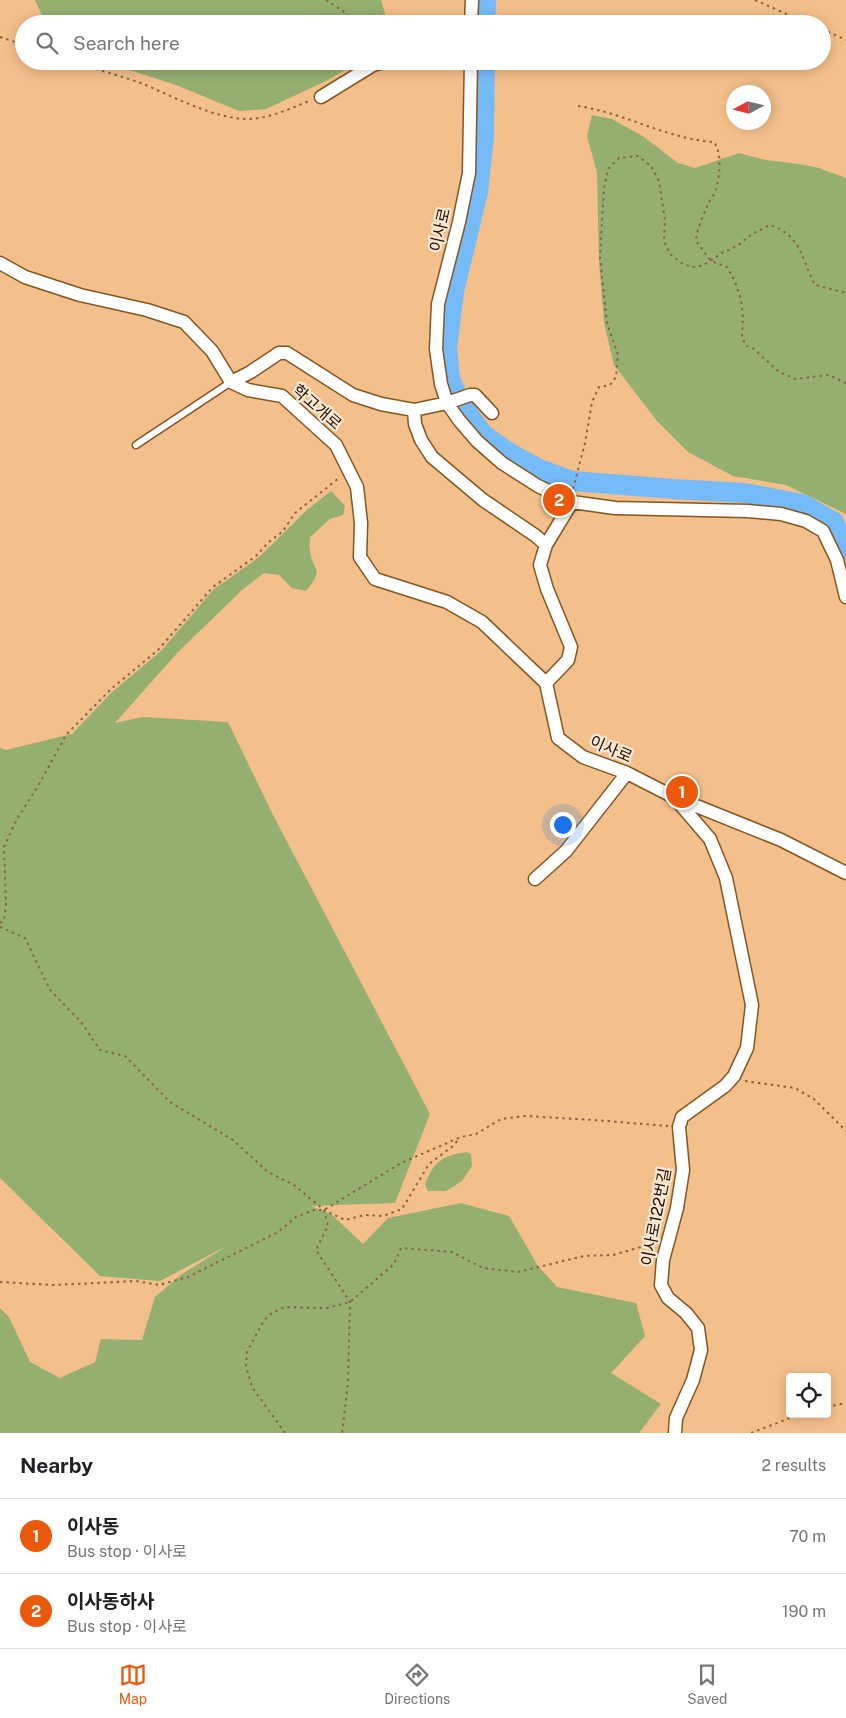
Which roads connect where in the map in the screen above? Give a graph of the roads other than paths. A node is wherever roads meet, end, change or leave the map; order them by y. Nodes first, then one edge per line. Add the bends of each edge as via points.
1 (472, 0) edge
2 (471, 15) edge
3 (365, 70) edge
4 (471, 70) edge
5 (321, 97) road end
6 (0, 263) edge
7 (231, 382) junction
8 (449, 403) junction
9 (414, 410) junction
10 (492, 413) dead end
11 (136, 445) dead end
12 (572, 496) junction
13 (546, 545) junction
14 (846, 597) edge
15 (546, 683) junction
16 (627, 773) junction
17 (674, 797) junction
18 (846, 873) edge
19 (535, 879) dead end
20 (674, 1433) edge

1 - 2 street
3 - 5 street
4 - 8 street, 이사로 via 469,172 438,304 436,349
6 - 7 street via 25,277 80,295 184,322 212,350
7 - 9 street via 278,353 287,353 353,395
7 - 11 lane
7 - 15 street, 학고개로 via 248,390 282,396 336,445 357,488 360,557 375,579 447,602 482,622
8 - 9 street
8 - 10 street via 476,396
8 - 12 street, 이사로 via 477,441 502,463 538,486
9 - 13 street via 421,440 432,457 483,500
12 - 13 street
12 - 14 street, 이사로 via 615,508 765,512 806,521 823,531 837,560
13 - 15 street via 540,565 571,647 568,660
15 - 16 street, 이사로 via 558,738 583,757
16 - 17 street, 이사로
16 - 19 street via 566,851
17 - 18 street, 이사로 via 781,840
17 - 20 street, 이사로122번길 via 710,839 728,886 752,1005 747,1048 734,1076 682,1117 679,1127 683,1170 660,1285 668,1298 698,1328 701,1350 676,1418

